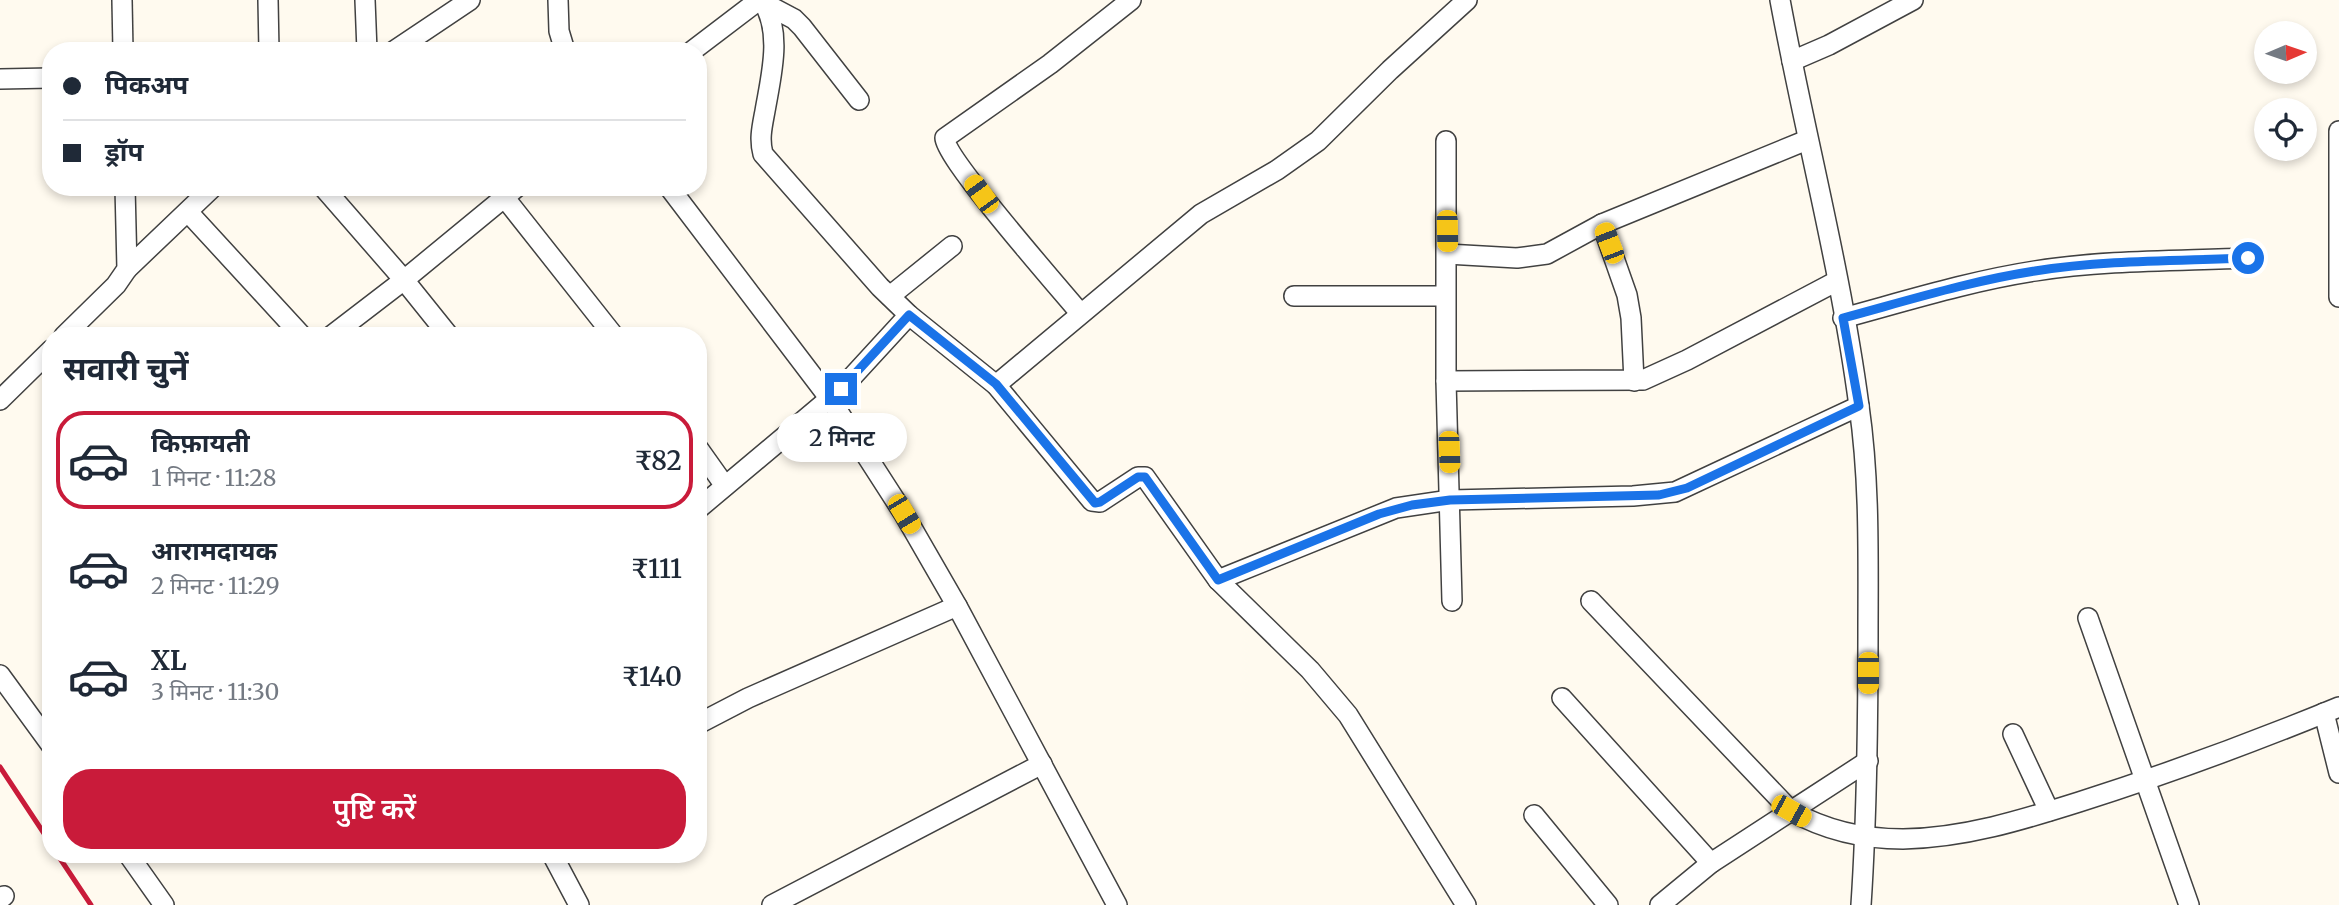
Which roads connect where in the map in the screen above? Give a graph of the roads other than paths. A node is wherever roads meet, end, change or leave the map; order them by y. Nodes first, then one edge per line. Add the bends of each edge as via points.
1 (122, 0) edge
2 (268, 0) edge
3 (365, 0) edge
4 (470, 0) edge
5 (558, 0) edge
6 (1131, 0) edge
7 (1467, 0) edge
8 (1780, 0) edge
9 (1913, 0) edge
10 (762, 1) edge
11 (123, 42) edge
12 (269, 42) edge
13 (367, 42) edge
14 (407, 42) edge
15 (562, 42) edge
16 (705, 42) edge
17 (1792, 61) junction
18 (42, 78) edge
19 (0, 79) edge
20 (859, 100) dead end
21 (2339, 131) edge
22 (1807, 139) junction
23 (1446, 141) dead end
24 (125, 196) edge
25 (204, 196) edge
26 (331, 196) edge
27 (499, 196) edge
28 (510, 196) edge
29 (676, 196) edge
30 (188, 212) junction
31 (1602, 224) junction
32 (952, 246) dead end
33 (1447, 254) junction
34 (2248, 258) dead end
35 (127, 269) junction
36 (404, 280) junction
37 (1837, 281) junction
38 (890, 296) junction
39 (1294, 296) dead end
40 (1445, 296) junction
41 (2339, 297) edge
42 (1080, 313) junction
43 (909, 315) junction
44 (1843, 318) junction
45 (73, 327) edge
46 (294, 327) edge
47 (343, 327) edge
48 (442, 327) edge
49 (607, 327) edge
50 (42, 358) edge
51 (1446, 381) junction
52 (1634, 381) junction
53 (996, 384) junction
54 (830, 399) junction
55 (0, 400) edge
56 (1859, 406) junction
57 (707, 461) edge
58 (725, 486) junction
59 (1450, 500) junction
60 (707, 501) edge
61 (1218, 580) junction
62 (1452, 601) dead end
63 (1591, 601) dead end
64 (957, 606) junction
65 (2088, 618) dead end
66 (0, 675) edge
67 (1562, 698) dead end
68 (2332, 710) edge
69 (707, 719) edge
70 (42, 733) edge
71 (2013, 734) dead end
72 (1868, 761) junction
73 (1042, 764) junction
74 (2339, 773) edge
75 (2146, 781) junction
76 (1791, 811) junction
77 (2049, 811) junction
78 (1534, 815) dead end
79 (1866, 836) junction
80 (134, 863) edge
81 (557, 863) edge
82 (1711, 863) junction
83 (164, 905) edge
84 (579, 905) edge
85 (772, 905) edge
86 (1118, 905) edge
87 (1466, 905) edge
88 (1608, 905) edge
89 (1660, 905) edge
90 (1861, 905) edge
91 (2189, 905) edge

1 - 11 street
2 - 12 street
3 - 13 street
4 - 14 street
5 - 15 street
6 - 42 street via 945,138 981,194
7 - 42 street via 1318,141 1201,214
8 - 17 street
9 - 17 street
10 - 16 street
10 - 20 street via 802,27
10 - 38 street via 770,14 773,36 760,142 763,154
17 - 22 street
18 - 19 street
21 - 41 street
22 - 31 street
22 - 37 street
23 - 33 street
24 - 35 street
25 - 30 street
26 - 36 street
27 - 36 street
28 - 49 street
29 - 54 street
30 - 35 street
30 - 46 street
31 - 33 street via 1540,256
31 - 52 street via 1628,295
32 - 38 street
33 - 40 street
34 - 44 street via 2036,271
35 - 45 street
36 - 47 street
36 - 48 street
37 - 44 street
37 - 52 street via 1687,360
38 - 43 street
39 - 40 street
40 - 51 street
42 - 53 street
43 - 53 street
43 - 54 street
44 - 56 street
50 - 55 street
51 - 52 street
51 - 59 street
53 - 61 street via 1095,503 1145,477
54 - 58 street
54 - 64 street
56 - 59 street via 1675,492
56 - 72 street via 1869,532
57 - 58 street
58 - 60 street
59 - 61 street via 1387,511
59 - 62 street
61 - 87 street via 1310,670 1348,715
63 - 76 street
64 - 69 street
64 - 73 street
65 - 75 street
66 - 70 street
67 - 82 street
68 - 74 street
68 - 75 street
71 - 77 street
72 - 76 street
72 - 79 street
73 - 85 street
73 - 86 street
75 - 77 street
75 - 91 street
76 - 79 street via 1824,826
76 - 82 street
77 - 79 street via 1999,827 1954,834 1903,839
78 - 88 street
79 - 90 street
80 - 83 street
81 - 84 street
82 - 89 street

